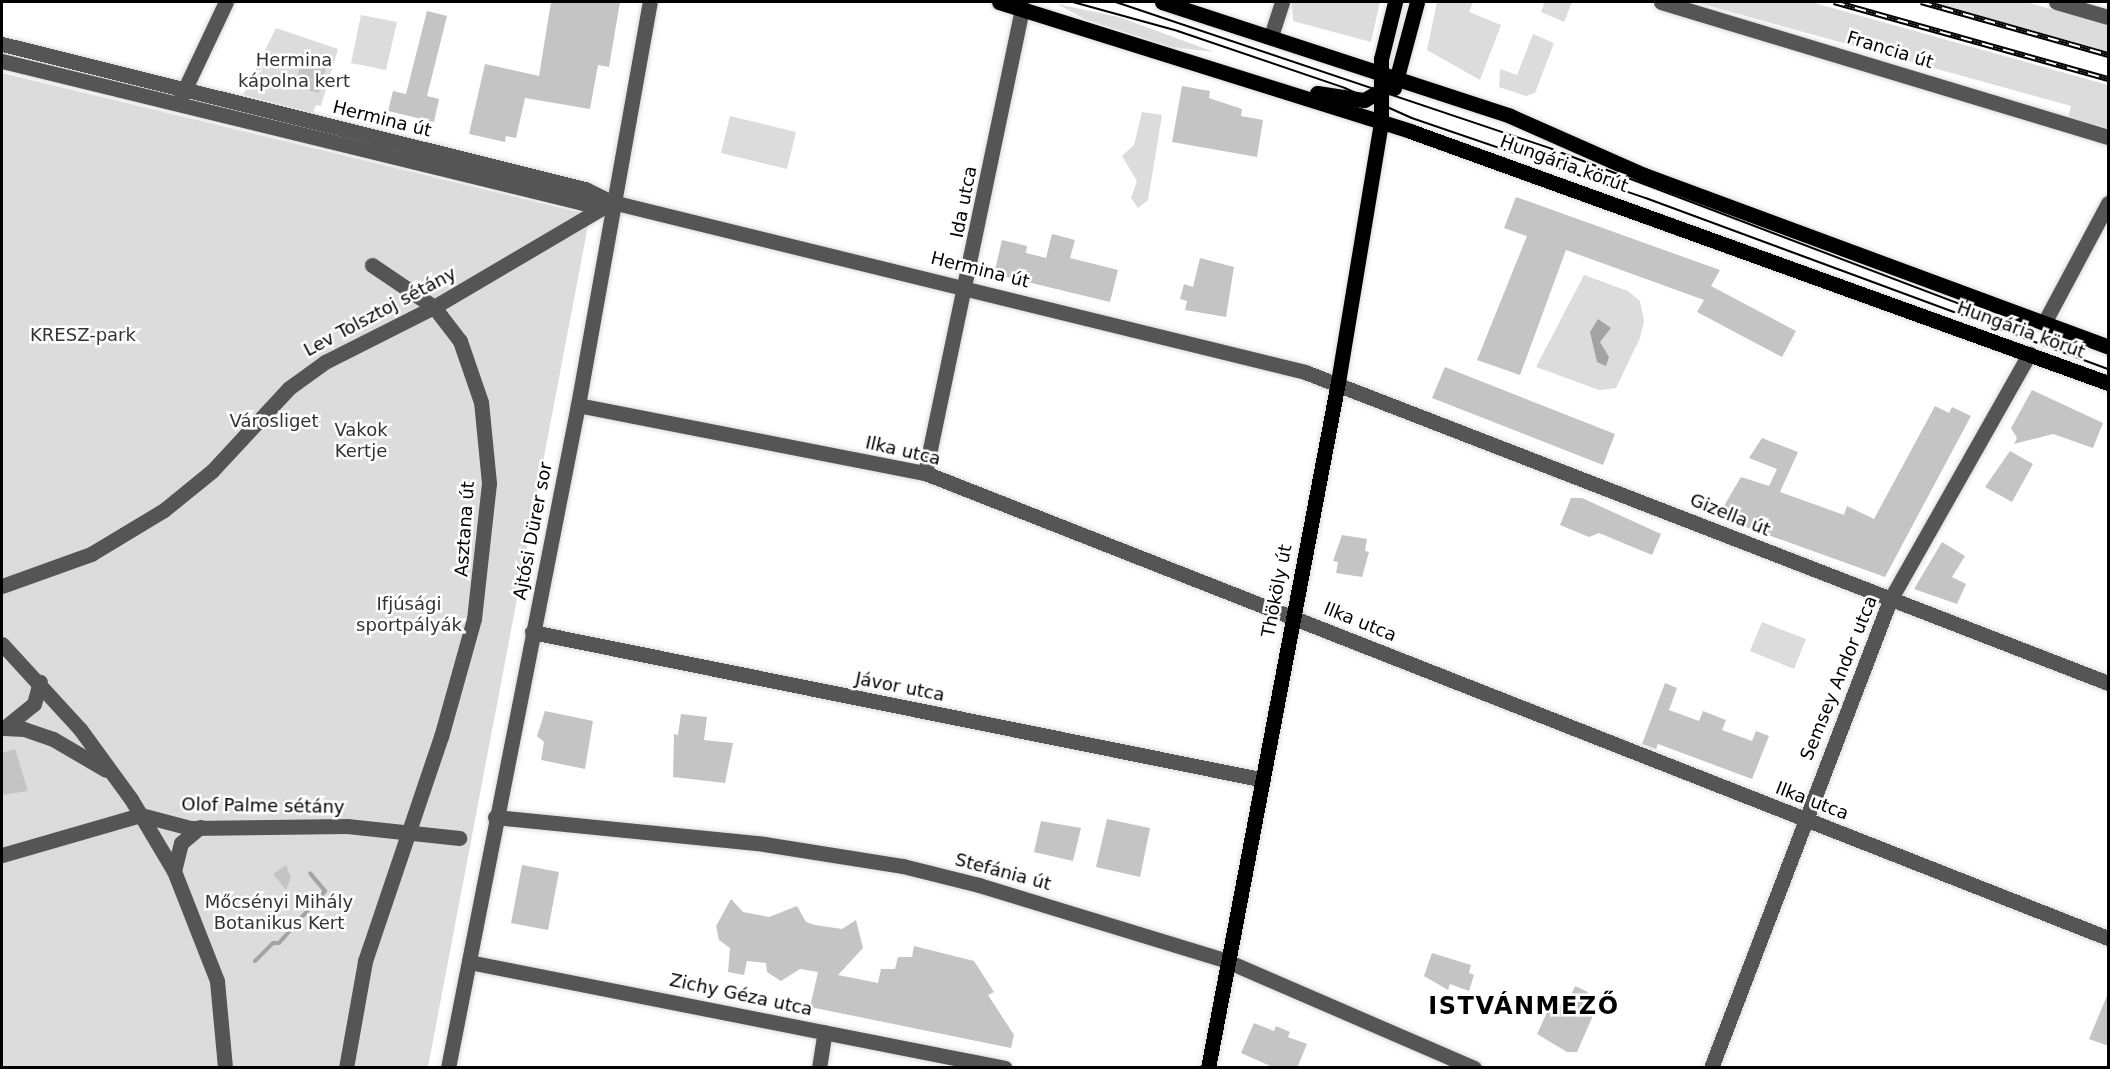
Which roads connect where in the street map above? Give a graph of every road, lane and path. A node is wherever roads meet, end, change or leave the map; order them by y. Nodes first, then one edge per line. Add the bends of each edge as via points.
1 (225, 2) edge
2 (650, 2) edge
3 (999, 2) edge
4 (1162, 2) edge
5 (1282, 2) edge
6 (1395, 2) edge
7 (1416, 2) edge
8 (1661, 2) edge
9 (2056, 2) edge
10 (1022, 8) junction
11 (2109, 17) edge
12 (1271, 36) junction
13 (2, 44) edge
14 (2, 61) edge
15 (1381, 72) junction
16 (1397, 78) junction
17 (1273, 85) junction
18 (183, 89) junction
19 (1381, 92) junction
20 (178, 105) junction
21 (1380, 121) junction
22 (2109, 137) edge
23 (612, 202) junction
24 (2109, 202) edge
25 (372, 265) dead end
26 (966, 286) junction
27 (434, 307) junction
28 (2044, 323) junction
29 (2109, 347) edge
30 (2029, 354) junction
31 (1338, 382) junction
32 (2109, 383) edge
33 (578, 405) junction
34 (925, 473) junction
35 (2, 586) edge
36 (1890, 600) junction
37 (1292, 615) junction
38 (532, 633) junction
39 (2, 644) edge
40 (40, 682) junction
41 (2109, 683) edge
42 (3, 729) edge
43 (116, 777) junction
44 (1260, 779) junction
45 (141, 815) junction
46 (495, 817) junction
47 (1804, 819) junction
48 (200, 827) junction
49 (409, 833) junction
50 (459, 838) dead end
51 (2, 855) edge
52 (174, 871) junction
53 (2109, 938) edge
54 (1227, 961) junction
55 (469, 962) junction
56 (825, 1032) junction
57 (1450, 1063) edge
58 (225, 1068) edge
59 (346, 1068) edge
60 (448, 1068) edge
61 (819, 1068) edge
62 (1005, 1068) edge
63 (1208, 1068) edge
64 (1474, 1068) edge
65 (1711, 1068) edge

1 - 18 street
2 - 23 street, Ajtósi Dürer sor
3 - 10 main road, Hungária körút
4 - 12 main road, Hungária körút
5 - 12 street
6 - 15 main road, Thököly út
7 - 16 main road, Thököly út
8 - 22 street, Francia út
9 - 11 street
10 - 17 main road, Hungária körút
10 - 26 street, Ida utca
12 - 15 main road, Hungária körút
13 - 18 street, Hermina út
14 - 20 street, Hermina út
15 - 16 main road, Hungária körút
15 - 19 main road, Thököly út
16 - 19 main road
16 - 21 main road, Thököly út
16 - 28 main road, Hungária körút via 1510,116 1644,175
17 - 19 main road via 1354,100
17 - 21 main road, Hungária körút
18 - 20 street
18 - 23 street, Hermina út via 585,189
19 - 21 main road, Thököly út
20 - 23 street, Hermina út via 583,203
21 - 30 main road, Hungária körút
21 - 31 main road, Thököly út
23 - 26 street, Hermina út
23 - 27 street, Lev Tolsztoj sétány
23 - 33 street, Ajtósi Dürer sor
24 - 28 street
25 - 27 street, Asztana út
26 - 31 street, Hermina út
26 - 34 street, Ida utca
27 - 35 street, Lev Tolsztoj sétány via 302,377 212,471 164,510 92,554
27 - 49 street, Asztana út via 460,341 477,384 489,483 474,619
28 - 29 main road, Hungária körút
30 - 32 main road, Hungária körút
30 - 36 street, Semsey Andor utca
31 - 36 street, Gizella út
31 - 37 main road, Thököly út
33 - 34 street, Ilka utca
33 - 38 street, Ajtósi Dürer sor
34 - 37 street, Ilka utca
36 - 41 street, Gizella út
36 - 47 street, Semsey Andor utca
37 - 44 main road, Thököly út
37 - 47 street, Ilka utca
38 - 44 street, Jávor utca
38 - 46 street, Ajtósi Dürer sor
39 - 40 street
40 - 42 street via 34,704
40 - 43 street
42 - 43 street via 24,729 53,739
43 - 45 street
44 - 54 main road, Thököly út
45 - 48 street, Olof Palme sétány
45 - 51 street, Olof Palme sétány
45 - 52 street
46 - 54 street, Stefánia út via 702,835 903,866 1041,902
46 - 55 street, Ajtósi Dürer sor
47 - 53 street, Ilka utca
47 - 65 street, Semsey Andor utca
48 - 49 street, Olof Palme sétány via 347,826
48 - 52 street via 176,853
49 - 50 street, Olof Palme sétány
49 - 59 street, Asztana út via 364,961
52 - 58 street via 214,971
54 - 57 street, Stefánia út
54 - 63 main road, Thököly út
55 - 56 street, Zichy Géza utca
55 - 60 street, Ajtósi Dürer sor
56 - 61 street
56 - 62 street, Zichy Géza utca
57 - 64 street, Stefánia út

